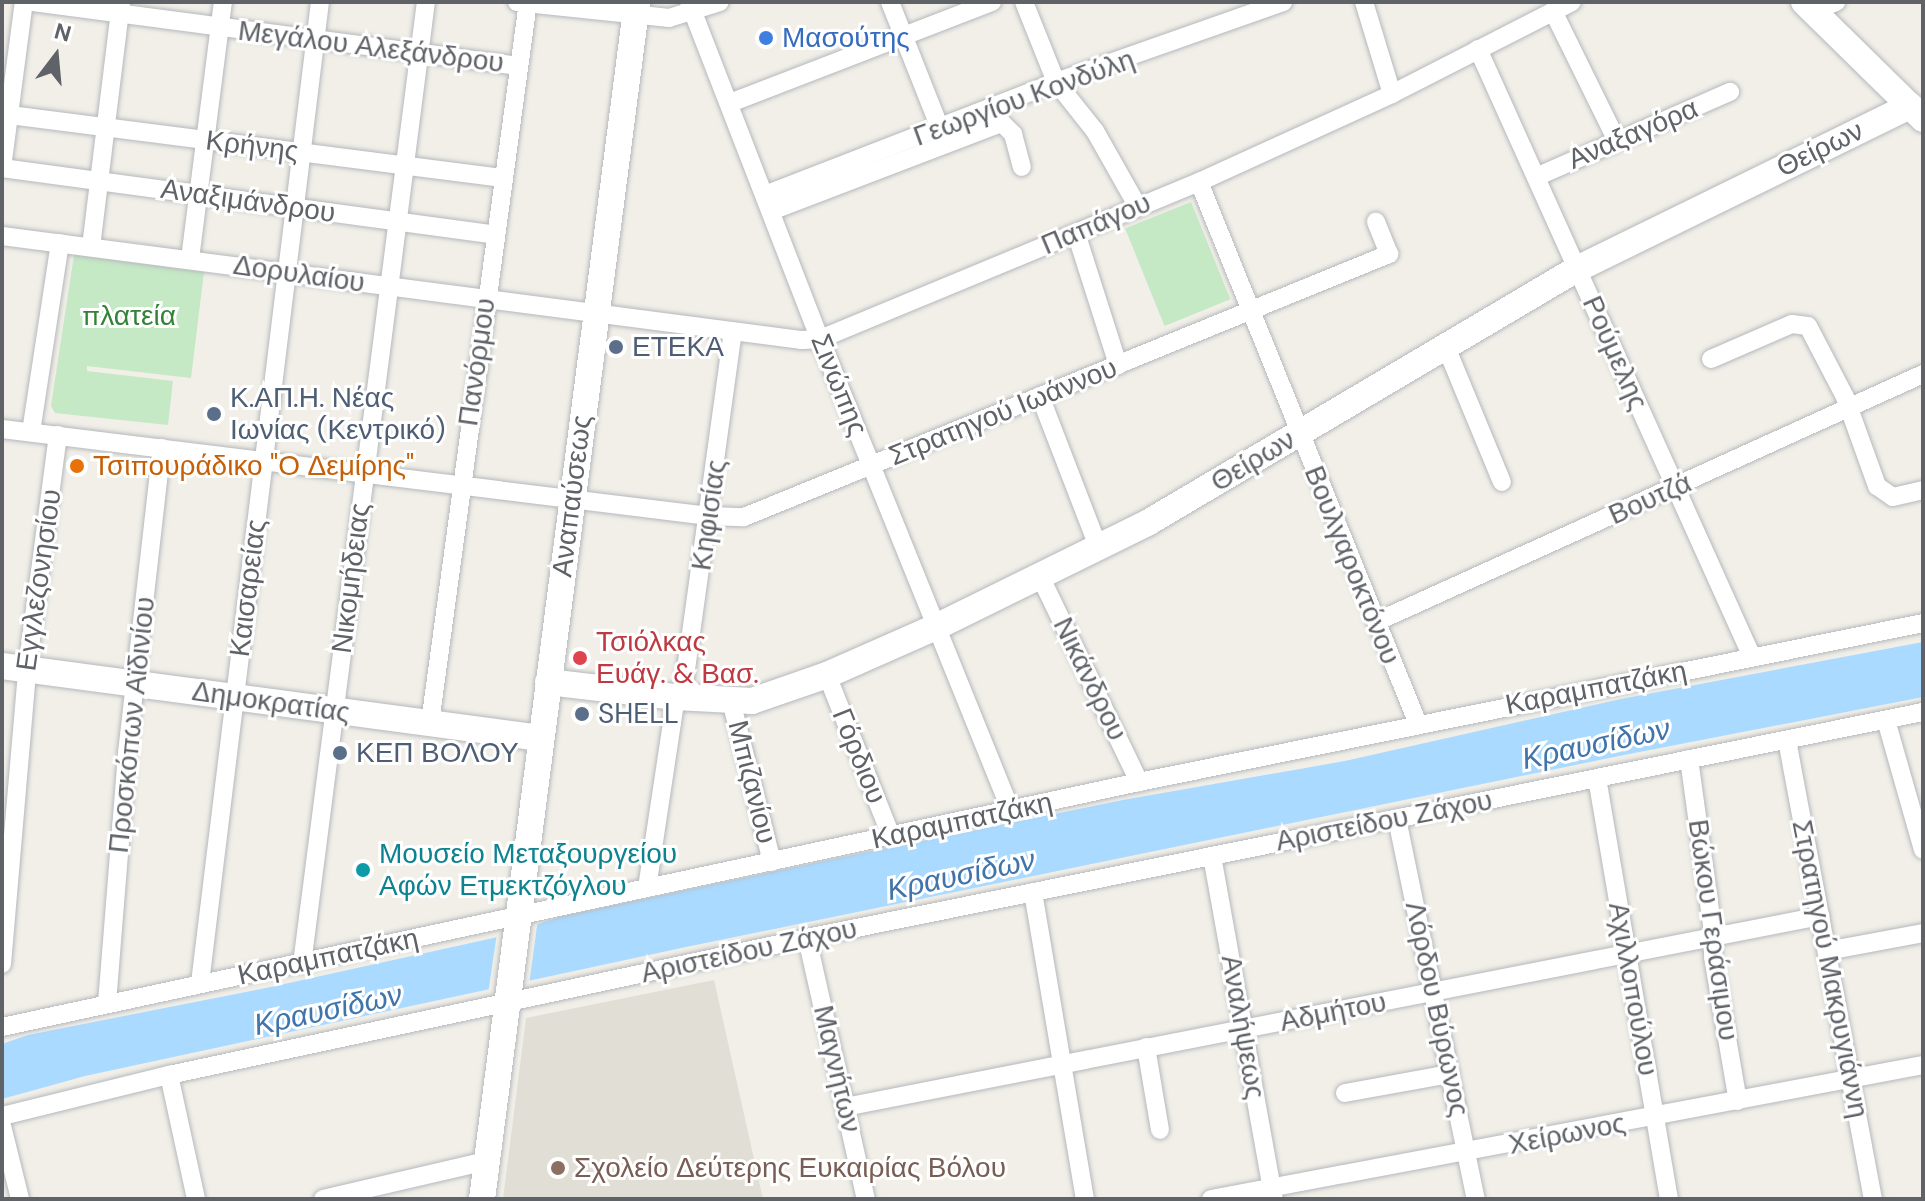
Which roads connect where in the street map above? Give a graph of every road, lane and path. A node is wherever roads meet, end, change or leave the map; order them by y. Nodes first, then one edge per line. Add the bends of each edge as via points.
1 (24, 2) edge
2 (33, 2) edge
3 (223, 2) edge
4 (320, 2) edge
5 (426, 2) edge
6 (720, 2) edge
7 (890, 2) edge
8 (992, 2) edge
9 (1024, 2) edge
10 (1283, 2) edge
11 (1364, 2) edge
12 (1572, 2) edge
13 (525, 3) edge
14 (1818, 5) edge
15 (692, 7) edge
16 (120, 8) edge
17 (636, 9) edge
18 (1553, 11) junction
19 (220, 27) junction
20 (903, 36) junction
21 (316, 39) junction
22 (1478, 49) junction
23 (419, 53) junction
24 (519, 66) junction
25 (1056, 82) junction
26 (1730, 92) dead end
27 (1392, 94) junction
28 (730, 103) junction
29 (1919, 109) edge
30 (6, 114) edge
31 (106, 127) junction
32 (942, 135) junction
33 (205, 140) junction
34 (1617, 141) junction
35 (303, 152) junction
36 (405, 165) junction
37 (1022, 167) dead end
38 (2, 168) edge
39 (1536, 177) junction
40 (503, 178) junction
41 (99, 181) junction
42 (1199, 182) junction
43 (199, 194) junction
44 (768, 203) junction
45 (1138, 207) junction
46 (297, 208) junction
47 (1376, 221) dead end
48 (398, 222) junction
49 (1076, 233) junction
50 (495, 235) junction
51 (2, 236) edge
52 (60, 243) junction
53 (91, 247) junction
54 (190, 259) junction
55 (1577, 269) junction
56 (289, 273) junction
57 (390, 287) junction
58 (486, 299) junction
59 (1251, 313) junction
60 (596, 314) junction
61 (733, 332) junction
62 (820, 339) junction
63 (1446, 347) junction
64 (1711, 359) dead end
65 (1118, 365) junction
66 (1923, 374) edge
67 (1040, 396) junction
68 (1849, 408) junction
69 (2, 429) edge
70 (31, 432) junction
71 (1298, 434) junction
72 (58, 435) junction
73 (162, 448) junction
74 (263, 461) junction
75 (872, 465) junction
76 (364, 473) junction
77 (1502, 482) dead end
78 (461, 485) junction
79 (1676, 488) junction
80 (1923, 490) edge
81 (572, 499) junction
82 (709, 516) junction
83 (1098, 546) junction
84 (1040, 576) junction
85 (1376, 622) junction
86 (1923, 623) edge
87 (938, 626) junction
88 (1752, 657) junction
89 (14, 668) edge
90 (827, 675) junction
91 (548, 682) junction
92 (135, 684) junction
93 (235, 697) junction
94 (679, 697) junction
95 (731, 701) junction
96 (335, 710) junction
97 (1923, 712) edge
98 (1886, 720) junction
99 (430, 723) junction
100 (1418, 724) junction
101 (540, 738) junction
102 (1787, 740) junction
103 (1689, 759) junction
104 (1597, 778) junction
105 (1139, 782) junction
106 (1011, 811) junction
107 (1397, 819) junction
108 (891, 836) junction
109 (1923, 850) edge
110 (1212, 856) junction
111 (772, 862) junction
112 (647, 888) junction
113 (1033, 892) junction
114 (1820, 916) junction
115 (518, 919) junction
116 (1923, 933) edge
117 (807, 938) junction
118 (1712, 938) junction
119 (1827, 951) junction
120 (1627, 955) junction
121 (2, 964) edge
122 (302, 964) junction
123 (200, 983) junction
124 (1433, 992) junction
125 (508, 997) junction
126 (107, 1003) junction
127 (2, 1027) edge
128 (1242, 1029) junction
129 (1146, 1047) junction
130 (1062, 1063) junction
131 (1923, 1065) edge
132 (1450, 1074) junction
133 (169, 1075) junction
134 (1851, 1080) junction
135 (1345, 1093) dead end
136 (1738, 1101) junction
137 (845, 1107) junction
138 (2, 1116) edge
139 (1655, 1118) junction
140 (2, 1126) edge
141 (1160, 1130) dead end
142 (1466, 1153) junction
143 (486, 1161) junction
144 (1273, 1194) edge
145 (20, 1199) edge
146 (196, 1199) edge
147 (323, 1199) edge
148 (482, 1199) edge
149 (866, 1199) edge
150 (1085, 1199) edge
151 (1211, 1199) edge
152 (1476, 1199) edge
153 (1669, 1199) edge
154 (1873, 1199) edge

1 - 30 street
2 - 16 street, Μεγάλου Αλεξάνδρου
3 - 19 street
4 - 21 street, Καισαρείας
5 - 23 street, Νικομήδειας
6 - 15 street
7 - 20 street
8 - 20 street
9 - 25 street
10 - 25 street, Γεωργίου Κονδύλη
11 - 27 street
12 - 18 street, Παπάγου
13 - 17 street
13 - 24 street, Πανόρμου
14 - 29 street
15 - 17 street via 669,18
15 - 28 street, Σινώπης
16 - 19 street, Μεγάλου Αλεξάνδρου
16 - 31 street
17 - 60 street, Αναπαύσεως
18 - 22 street, Παπάγου
18 - 34 street
19 - 21 street, Μεγάλου Αλεξάνδρου
19 - 33 street
20 - 28 street
20 - 32 street
21 - 23 street, Μεγάλου Αλεξάνδρου
21 - 35 street, Καισαρείας
22 - 27 street, Παπάγου
22 - 39 street, Ρούμελης
23 - 24 street, Μεγάλου Αλεξάνδρου
23 - 36 street, Νικομήδειας
24 - 40 street, Πανόρμου
25 - 32 street, Γεωργίου Κονδύλη
25 - 45 street via 1095,131
26 - 34 street, Αναξαγόρα
27 - 42 street, Παπάγου
28 - 44 street, Σινώπης
29 - 55 street, Θείρων
30 - 31 street, Κρήνης
30 - 38 street
31 - 33 street, Κρήνης
31 - 41 street
32 - 37 street, Γεωργίου Κονδύλη via 1006,123
32 - 44 street, Γεωργίου Κονδύλη
33 - 35 street, Κρήνης
33 - 43 street
34 - 39 street, Αναξαγόρα
35 - 36 street, Κρήνης
35 - 46 street, Καισαρείας
36 - 40 street, Κρήνης
36 - 48 street, Νικομήδειας
38 - 41 street, Αναξιμάνδρου
39 - 55 street, Ρούμελης
40 - 50 street, Πανόρμου
41 - 43 street, Αναξιμάνδρου
41 - 53 street
42 - 45 street, Παπάγου
42 - 59 street, Βουλγαροκτόνου
43 - 46 street, Αναξιμάνδρου
43 - 54 street
44 - 62 street, Σινώπης
45 - 49 street, Παπάγου
46 - 48 street, Αναξιμάνδρου
46 - 56 street, Καισαρείας
47 - 59 street, Στρατηγού Ιωάννου via 1389,254
48 - 50 street, Αναξιμάνδρου
48 - 57 street, Νικομήδειας
49 - 62 street, Παπάγου
49 - 65 street
50 - 58 street, Πανόρμου
51 - 52 street, Δορυλαίου
52 - 53 street, Δορυλαίου
52 - 70 street
53 - 54 street, Δορυλαίου
54 - 56 street, Δορυλαίου
55 - 63 street, Θείρων
55 - 79 street, Ρούμελης
56 - 57 street, Δορυλαίου
56 - 74 street, Καισαρείας
57 - 58 street, Δορυλαίου
57 - 76 street, Νικομήδειας
58 - 60 street, Δορυλαίου
58 - 78 street, Πανόρμου
59 - 65 street, Στρατηγού Ιωάννου
59 - 71 street, Βουλγαροκτόνου
60 - 61 street, Παπάγου
60 - 81 street, Αναπαύσεως
61 - 62 street, Παπάγου
61 - 82 street, Κηφισίας
62 - 75 street, Σινώπης
63 - 71 street, Θείρων
63 - 77 street
64 - 68 street via 1792,324 1808,326
65 - 67 street, Στρατηγού Ιωάννου
66 - 68 street, Βουτζά
67 - 75 street, Στρατηγού Ιωάννου
67 - 83 street
68 - 79 street, Βουτζά
68 - 80 street via 1877,486 1893,497
69 - 70 street, Στρατηγού Ιωάννου
70 - 72 street, Στρατηγού Ιωάννου
71 - 83 street, Θείρων
71 - 85 street, Βουλγαροκτόνου
72 - 73 street, Στρατηγού Ιωάννου
72 - 89 street, Εγγλεζονησίου
73 - 74 street, Στρατηγού Ιωάννου
73 - 92 street, Προσκόπων Αϊδινίου
74 - 76 street, Στρατηγού Ιωάννου
74 - 93 street, Καισαρείας
75 - 82 street, Στρατηγού Ιωάννου via 755,515
75 - 87 street, Σινώπης
76 - 78 street, Στρατηγού Ιωάννου
76 - 96 street, Νικομήδειας
78 - 81 street, Στρατηγού Ιωάννου
78 - 99 street, Πανόρμου
79 - 85 street, Βουτζά
79 - 88 street, Ρούμελης
81 - 82 street, Στρατηγού Ιωάννου
81 - 91 street, Αναπαύσεως
82 - 94 street, Κηφισίας
83 - 84 street, Θείρων
84 - 87 street, Θείρων
84 - 105 street, Νικάνδρου
85 - 100 street, Βουλγαροκτόνου
86 - 88 street, Καραμπατζάκη
87 - 90 street, Θείρων
87 - 106 street, Σινώπης
88 - 100 street, Καραμπατζάκη
89 - 92 street, Δημοκρατίας
89 - 121 street, Εγγλεζονησίου
90 - 95 street, Θείρων via 758,700
90 - 108 street, Γόρδιου
91 - 94 street, Θείρων
91 - 101 street, Αναπαύσεως
92 - 93 street, Δημοκρατίας
92 - 126 street, Προσκόπων Αϊδινίου
93 - 96 street, Δημοκρατίας
93 - 123 street, Καισαρείας
94 - 95 street, Θείρων
94 - 112 street, Κηφισίας
95 - 111 street, Μπιζανίου
96 - 99 street, Δημοκρατίας
96 - 122 street, Νικομήδειας
97 - 98 street, Αριστείδου Ζάχου
98 - 102 street, Αριστείδου Ζάχου
98 - 109 street
99 - 101 street, Δημοκρατίας
100 - 105 street, Καραμπατζάκη
101 - 115 street, Αναπαύσεως
102 - 103 street, Αριστείδου Ζάχου
102 - 114 street, Στρατηγού Μακρυγιάννη
103 - 104 street, Αριστείδου Ζάχου
103 - 118 street, Βώκου Γεράσιμου
104 - 107 street, Αριστείδου Ζάχου
104 - 120 street, Αχιλλοπούλου
105 - 106 street, Καραμπατζάκη
106 - 108 street, Καραμπατζάκη
107 - 110 street, Αριστείδου Ζάχου
107 - 124 street, Λόρδου Βύρωνος
108 - 111 street, Καραμπατζάκη
110 - 113 street, Αριστείδου Ζάχου
110 - 128 street, Αναλήψεως
111 - 112 street, Καραμπατζάκη
112 - 115 street, Καραμπατζάκη
113 - 117 street, Αριστείδου Ζάχου
113 - 130 street
114 - 118 street, Αδμήτου
114 - 119 street, Στρατηγού Μακρυγιάννη
115 - 122 street, Καραμπατζάκη
115 - 125 street, Αναπαύσεως
116 - 119 street
117 - 125 street, Αριστείδου Ζάχου
117 - 137 street, Μαγνήτων
118 - 120 street, Αδμήτου
118 - 136 street, Βώκου Γεράσιμου
119 - 134 street, Στρατηγού Μακρυγιάννη
120 - 124 street, Αδμήτου
120 - 139 street, Αχιλλοπούλου
122 - 123 street, Καραμπατζάκη
123 - 126 street, Καραμπατζάκη
124 - 128 street, Αδμήτου
124 - 132 street, Λόρδου Βύρωνος
125 - 133 street, Αριστείδου Ζάχου
125 - 143 street, Αναπαύσεως
126 - 127 street, Καραμπατζάκη
128 - 129 street, Αδμήτου
128 - 144 street, Αναλήψεως
129 - 130 street, Αδμήτου
129 - 141 street
130 - 137 street, Αδμήτου
130 - 150 street
131 - 134 street, Χείρωνος
132 - 135 street
132 - 142 street, Λόρδου Βύρωνος
133 - 138 street, Αριστείδου Ζάχου
133 - 146 street
134 - 136 street, Χείρωνος
134 - 154 street, Στρατηγού Μακρυγιάννη
136 - 139 street, Χείρωνος
137 - 149 street, Μαγνήτων
139 - 142 street, Χείρωνος
139 - 153 street, Αχιλλοπούλου
140 - 145 street
142 - 144 street, Χείρωνος
142 - 152 street, Λόρδου Βύρωνος
143 - 147 street
143 - 148 street, Αναπαύσεως
144 - 151 street, Χείρωνος

